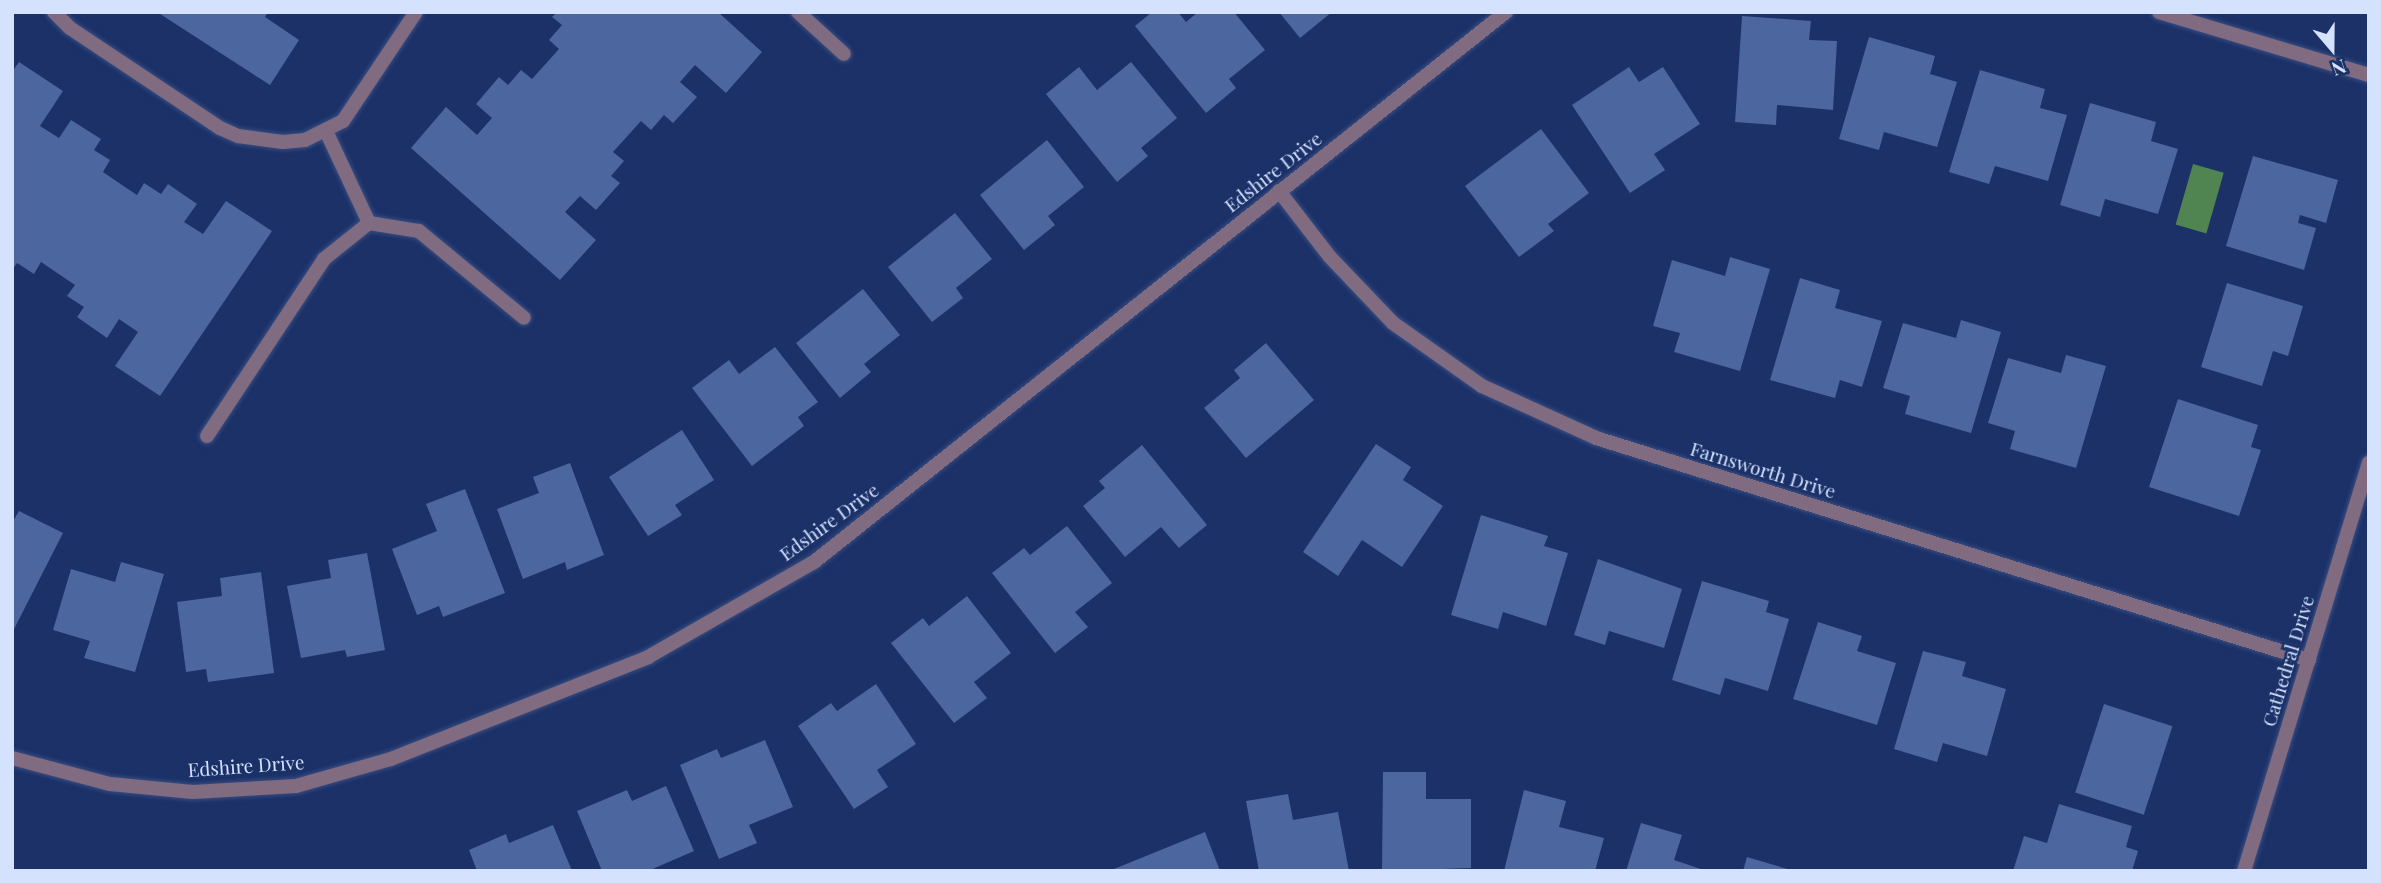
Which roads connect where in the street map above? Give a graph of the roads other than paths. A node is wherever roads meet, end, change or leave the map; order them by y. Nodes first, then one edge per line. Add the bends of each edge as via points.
1 (54, 12) edge
2 (416, 12) edge
3 (798, 12) edge
4 (1506, 12) edge
5 (2159, 12) edge
6 (844, 54) dead end
7 (2369, 75) edge
8 (326, 131) junction
9 (1279, 191) junction
10 (369, 223) junction
11 (524, 318) dead end
12 (207, 436) dead end
13 (2369, 463) edge
14 (2309, 660) junction
15 (12, 758) edge
16 (2244, 871) edge

1 - 8 street via 112,56 239,136 283,142
2 - 8 street via 359,103
3 - 6 street
4 - 9 street, Edshire Drive
5 - 7 street
8 - 10 street
9 - 14 street, Farnsworth Drive via 1330,257 1393,323 1482,386 1532,409 1596,438
9 - 15 street, Edshire Drive via 814,562 648,657 391,759 296,786 193,792 124,786
10 - 11 street via 427,236
10 - 12 street via 324,259
13 - 14 street, Cathedral Drive
14 - 16 street, Cathedral Drive

